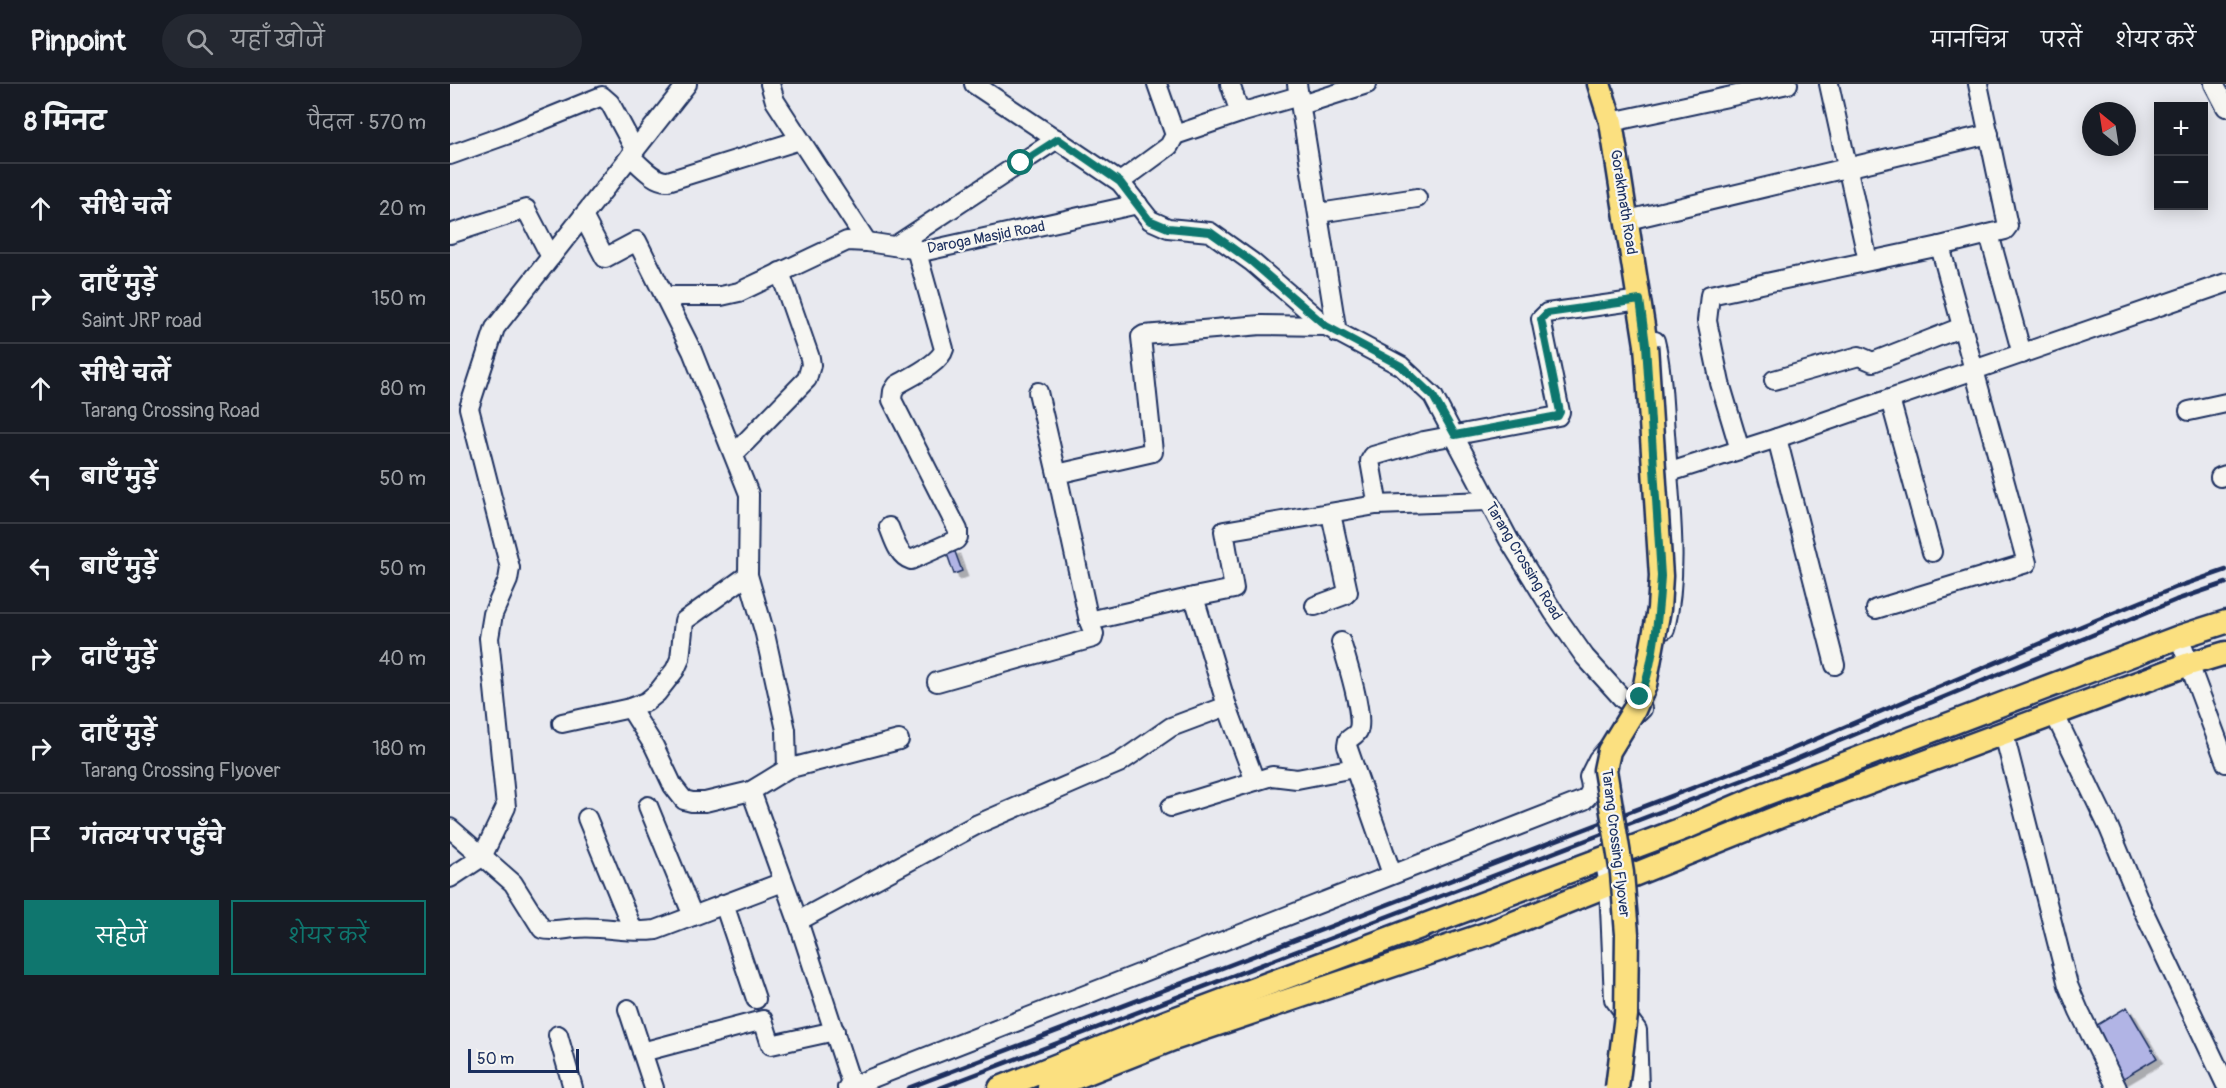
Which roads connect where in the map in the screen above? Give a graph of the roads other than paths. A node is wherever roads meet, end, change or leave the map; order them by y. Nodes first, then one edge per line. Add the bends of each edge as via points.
1 (687, 84) edge
2 (770, 84) edge
3 (974, 84) edge
4 (1157, 84) edge
5 (1230, 84) edge
6 (1366, 84) edge
7 (1599, 84) edge
8 (1788, 84) edge
9 (1829, 84) edge
10 (1978, 84) edge
11 (2214, 84) edge
12 (603, 91) edge
13 (1299, 95) edge
14 (2226, 106) edge
15 (1240, 113) junction
16 (1611, 122) junction
17 (1989, 134) junction
18 (1175, 135) junction
19 (1058, 139) junction
20 (800, 140) junction
21 (632, 153) junction
22 (450, 155) edge
23 (1848, 167) junction
24 (1120, 182) junction
25 (1417, 198) dead end
26 (1138, 204) junction
27 (1319, 213) junction
28 (584, 216) junction
29 (1628, 220) junction
30 (450, 234) edge
31 (1989, 234) junction
32 (867, 242) junction
33 (895, 246) junction
34 (1940, 246) junction
35 (916, 249) junction
36 (551, 257) junction
37 (1868, 261) junction
38 (780, 272) junction
39 (2226, 283) edge
40 (665, 296) junction
41 (1642, 311) junction
42 (1962, 327) junction
43 (1332, 329) junction
44 (2022, 354) junction
45 (1974, 370) junction
46 (1774, 380) dead end
47 (1038, 392) dead end
48 (1890, 399) junction
49 (2226, 402) edge
50 (2189, 411) dead end
51 (1455, 435) junction
52 (1777, 438) junction
53 (1740, 450) junction
54 (734, 454) junction
55 (1667, 473) junction
56 (1057, 474) junction
57 (1488, 501) junction
58 (1376, 505) junction
59 (1331, 514) junction
60 (889, 527) dead end
61 (1932, 552) dead end
62 (748, 576) junction
63 (1194, 597) junction
64 (1315, 606) dead end
65 (1876, 609) dead end
66 (1089, 621) junction
67 (2226, 622) edge
68 (2179, 637) junction
69 (1341, 642) dead end
70 (2226, 653) edge
71 (2189, 664) junction
72 (1835, 665) dead end
73 (937, 682) dead end
74 (1227, 706) junction
75 (630, 708) junction
76 (1642, 709) junction
77 (2055, 715) junction
78 (562, 723) dead end
79 (2004, 734) junction
80 (899, 740) dead end
81 (2226, 763) edge
82 (1354, 768) junction
83 (787, 769) junction
84 (1254, 782) junction
85 (751, 791) junction
86 (648, 806) dead end
87 (1171, 807) dead end
88 (587, 818) dead end
89 (450, 828) edge
90 (482, 857) junction
91 (1604, 858) junction
92 (1392, 874) junction
93 (450, 878) edge
94 (783, 882) junction
95 (1609, 885) junction
96 (724, 904) junction
97 (693, 916) junction
98 (798, 921) junction
99 (633, 930) junction
100 (756, 999) dead end
101 (628, 1009) dead end
102 (835, 1031) junction
103 (558, 1035) dead end
104 (642, 1052) junction
105 (2226, 1085) edge
106 (849, 1087) edge
107 (573, 1088) edge
108 (654, 1088) edge
109 (1000, 1088) edge
110 (1049, 1088) edge
111 (1617, 1088) edge
112 (1639, 1088) edge
113 (2117, 1088) edge

1 - 21 street
2 - 20 street via 775,101
3 - 19 street
4 - 18 street
5 - 15 street
6 - 13 street
7 - 16 main road, Gorakhnath Road
8 - 16 street
9 - 23 street
10 - 17 street
11 - 14 street
12 - 21 street
12 - 22 street via 506,135
13 - 15 street
13 - 27 street
15 - 18 street
16 - 29 main road, Gorakhnath Road
17 - 23 street
17 - 31 street via 2008,226
18 - 24 street via 1169,146
19 - 24 street
19 - 33 street
20 - 21 street via 668,181 655,178
20 - 32 street
21 - 28 street
23 - 29 street
23 - 37 street
24 - 26 street
25 - 27 street
26 - 35 street, Daroga Masjid Road via 926,251
26 - 43 street via 1149,220 1168,228 1210,232
27 - 43 street
28 - 36 street
28 - 40 street via 605,258 637,241
29 - 41 main road, Gorakhnath Road
30 - 36 street via 526,209
31 - 34 street
31 - 44 street
32 - 33 street, Daroga Masjid Road
32 - 38 street, Daroga Masjid Road via 847,241
33 - 35 street, Daroga Masjid Road
34 - 37 street
34 - 42 street
35 - 60 street via 944,349 936,361 897,385 892,400 958,530 958,537 911,560 900,552
36 - 90 street via 495,328 470,408 510,568 493,614 489,638 506,807
37 - 53 street via 1710,296 1707,321
38 - 40 street, Daroga Masjid Road via 729,295
38 - 54 street via 810,358 810,372
39 - 44 street
40 - 54 street
41 - 51 street via 1547,313 1541,319 1558,416
41 - 55 street via 1656,342
41 - 111 main road, Tarang Crossing Flyover, bridge via 1661,576 1645,685 1610,751 1605,770 1622,873 1627,934 1626,1015
42 - 45 street
42 - 46 street via 1873,362 1858,356
43 - 51 street, Tarang Crossing Road via 1401,366 1433,396
43 - 56 street via 1261,325 1144,335 1140,340 1153,452
44 - 45 street
45 - 48 street
45 - 65 street via 2027,563
47 - 56 street
48 - 52 street
48 - 61 street
49 - 50 street
51 - 57 street, Tarang Crossing Road
51 - 58 street via 1370,458
52 - 53 street
52 - 72 street
53 - 55 street
54 - 62 street via 750,502
55 - 76 street via 1673,558 1671,605
56 - 66 street
57 - 58 street
57 - 76 street, Tarang Crossing Road via 1531,577 1585,657 1623,699
58 - 59 street
59 - 63 street via 1224,531 1234,589
59 - 64 street via 1348,592
62 - 75 street via 688,616 682,627 683,647 675,669 657,693
62 - 83 street via 786,730
63 - 66 street
63 - 74 street
66 - 73 street via 1094,634 1091,639
67 - 68 main road
68 - 71 street
68 - 91 main road
69 - 82 street via 1359,716 1360,728 1347,743
70 - 71 main road
71 - 77 main road
71 - 81 street
74 - 84 street
74 - 98 street via 1171,727 1119,763 978,824
75 - 78 street
75 - 85 street via 684,800 705,802
76 - 92 street via 1598,759 1589,777 1590,795 1584,800
77 - 79 main road
77 - 105 street
79 - 95 main road via 1783,815
79 - 113 street via 2068,985
80 - 83 street
82 - 84 street via 1297,779 1272,776
82 - 92 street
83 - 85 street
84 - 87 street
85 - 94 street
86 - 97 street
88 - 99 street
89 - 90 street
90 - 93 street
90 - 99 street via 513,883 542,928
91 - 95 street
91 - 109 main road
92 - 106 street
94 - 96 street
94 - 98 street
95 - 110 main road via 1489,933 1173,1039
95 - 112 street via 1614,999 1637,1030
96 - 97 street
96 - 100 street
97 - 99 street via 656,930
98 - 102 street
101 - 104 street
102 - 104 street via 771,1045 763,1020
102 - 106 street
103 - 107 street
104 - 108 street

